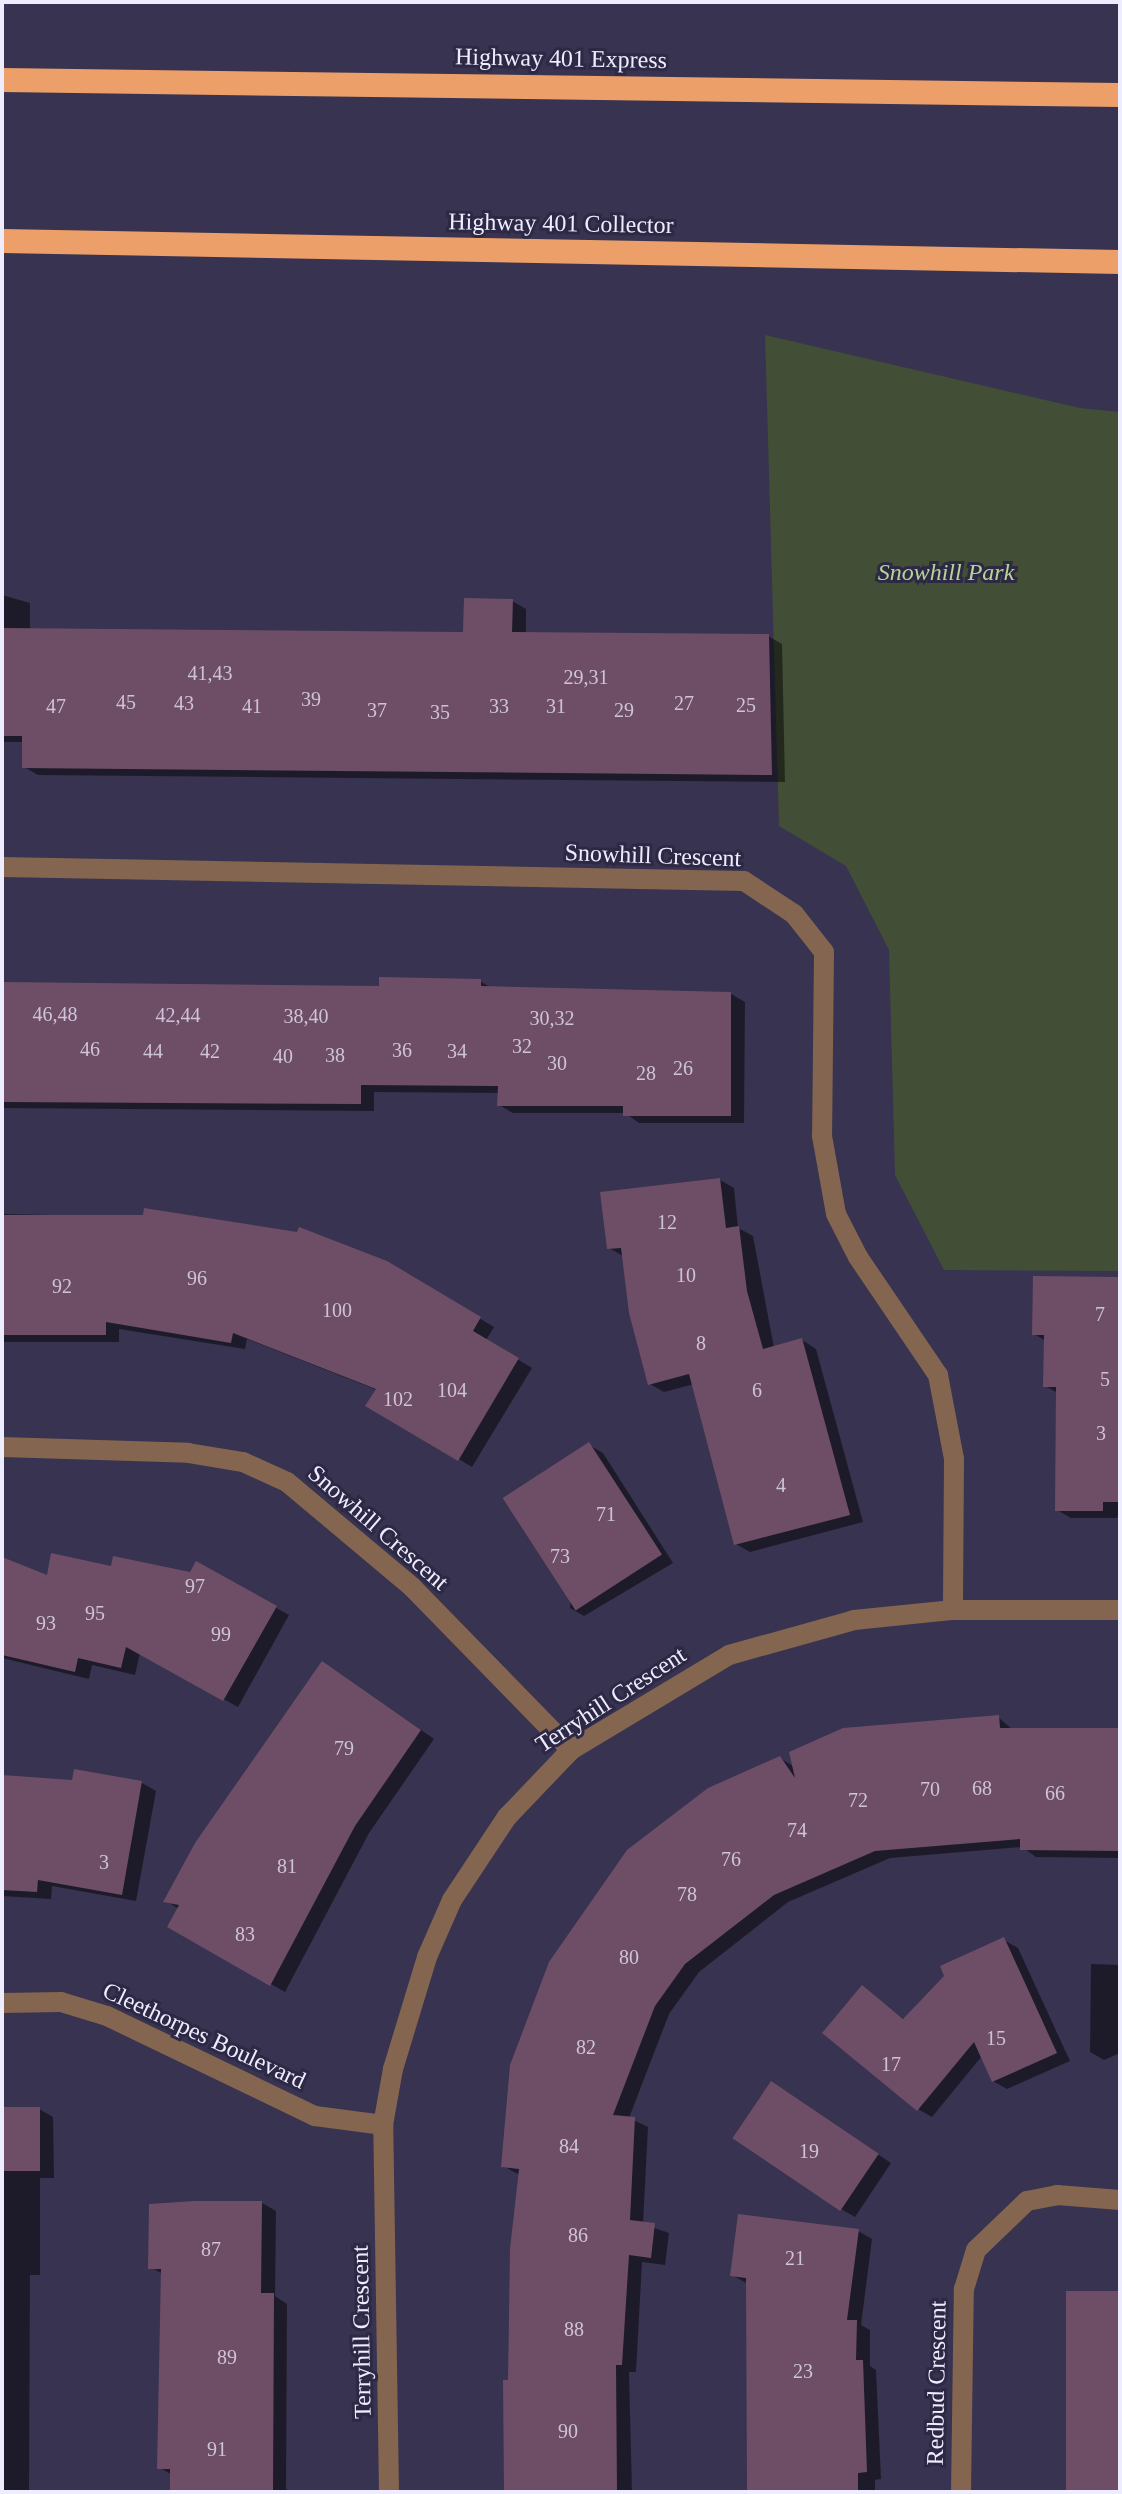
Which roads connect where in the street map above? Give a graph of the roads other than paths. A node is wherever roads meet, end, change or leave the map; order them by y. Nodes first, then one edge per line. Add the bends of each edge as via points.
1 (2, 80) edge
2 (1120, 95) edge
3 (2, 241) edge
4 (108, 245) junction
5 (2, 248) edge
6 (1120, 262) edge
7 (2, 867) edge
8 (2, 1447) edge
9 (953, 1610) junction
10 (1120, 1610) edge
11 (571, 1750) junction
12 (2, 2003) edge
13 (383, 2125) junction
14 (1120, 2200) edge
15 (389, 2492) edge
16 (961, 2492) edge

1 - 2 highway, Highway 401 Express
3 - 4 highway, Highway 401 Collector
4 - 5 highway
4 - 6 highway, Highway 401 Collector
7 - 9 street, Snowhill Crescent via 744,881 794,914 824,952 822,1136 836,1214 858,1257 938,1375 954,1459
8 - 11 street, Snowhill Crescent via 188,1453 243,1462 287,1482 412,1587
9 - 10 street, Terryhill Crescent
9 - 11 street, Terryhill Crescent via 854,1620 729,1655
11 - 13 street, Terryhill Crescent via 507,1817 452,1900 411,2010
12 - 13 street, Cleethorpes Boulevard via 61,2002 107,2016 315,2116
13 - 15 street, Terryhill Crescent
14 - 16 street, Redbud Crescent via 1057,2195 1027,2201 976,2250 964,2289

